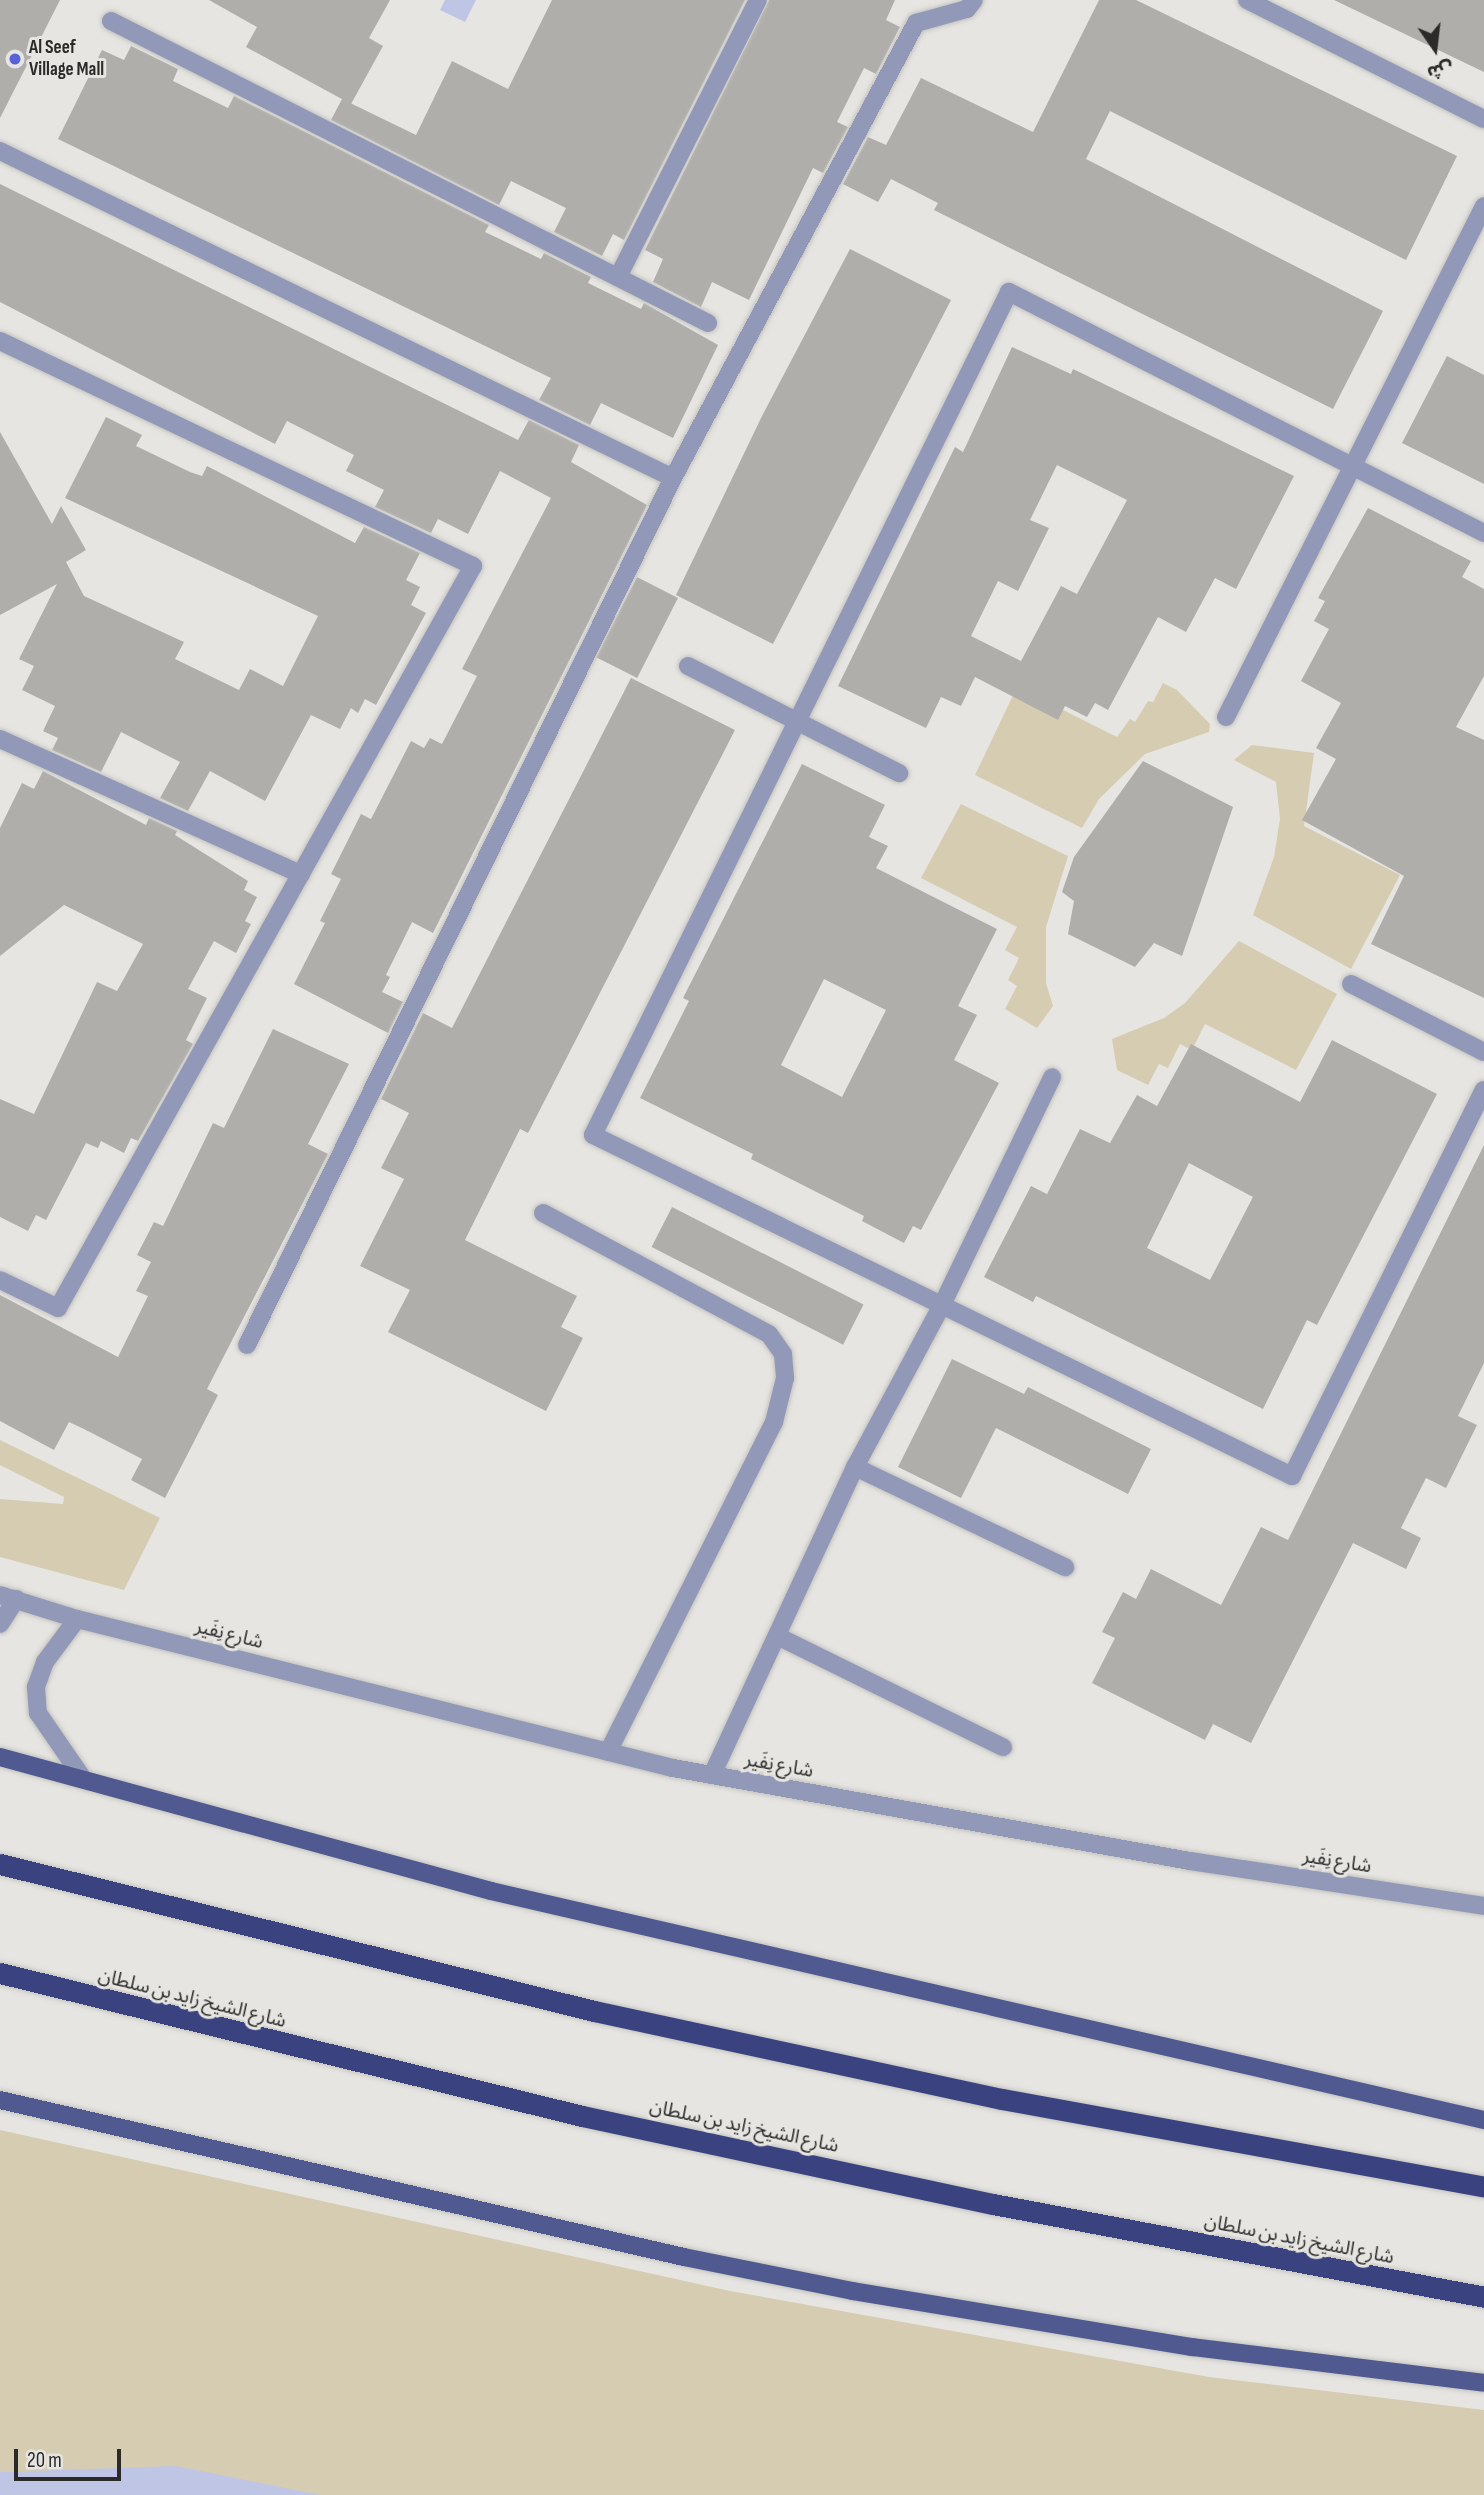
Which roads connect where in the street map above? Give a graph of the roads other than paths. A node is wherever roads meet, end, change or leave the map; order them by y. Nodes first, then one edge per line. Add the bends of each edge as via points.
1 (758, 0) edge
2 (974, 0) edge
3 (1247, 0) edge
4 (111, 21) dead end
5 (1484, 119) edge
6 (0, 151) edge
7 (1484, 206) edge
8 (618, 277) junction
9 (708, 323) dead end
10 (0, 341) edge
11 (1353, 466) junction
12 (673, 478) junction
13 (1484, 533) edge
14 (688, 666) dead end
15 (1226, 717) dead end
16 (797, 721) junction
17 (0, 739) edge
18 (899, 773) dead end
19 (301, 874) junction
20 (1351, 984) dead end
21 (1484, 1052) edge
22 (1052, 1077) dead end
23 (1484, 1090) edge
24 (542, 1213) dead end
25 (0, 1280) edge
26 (942, 1305) junction
27 (247, 1345) dead end
28 (855, 1467) junction
29 (1065, 1567) dead end
30 (8, 1597) edge
31 (77, 1619) junction
32 (0, 1625) edge
33 (777, 1636) junction
34 (1003, 1747) dead end
35 (608, 1752) junction
36 (0, 1757) edge
37 (712, 1775) junction
38 (84, 1780) junction
39 (0, 1864) edge
40 (1484, 1906) edge
41 (0, 1973) edge
42 (0, 2100) edge
43 (1484, 2120) edge
44 (1484, 2187) edge
45 (1484, 2297) edge
46 (1484, 2383) edge

1 - 8 street
2 - 12 street via 967,9 916,23
3 - 5 street
4 - 8 street
6 - 12 street
7 - 11 street
8 - 9 street
10 - 19 street via 473,566
11 - 13 street
11 - 15 street
11 - 16 street via 1009,292
12 - 27 street
14 - 16 street
16 - 18 street
16 - 26 street via 593,1135
17 - 19 street
19 - 25 street via 58,1308
20 - 21 street
22 - 26 street
23 - 26 street via 1292,1476
24 - 35 street via 769,1334 783,1354 785,1378 774,1422
26 - 28 street
28 - 29 street
28 - 33 street
30 - 31 street, شارع نِفَير
30 - 32 street, شارع نِفَير
31 - 35 street, شارع نِفَير
31 - 38 street via 45,1662 36,1687 38,1713
33 - 34 street
33 - 37 street
35 - 37 street, شارع نِفَير
36 - 38 main road
37 - 40 street, شارع نِفَير via 1190,1861
38 - 43 main road via 491,1891
39 - 44 highway via 649,2023 1002,2099
41 - 45 highway, شارع الشيخ زايد بن سلطان via 595,2119 993,2204
42 - 46 main road via 684,2257 840,2288 1179,2345

